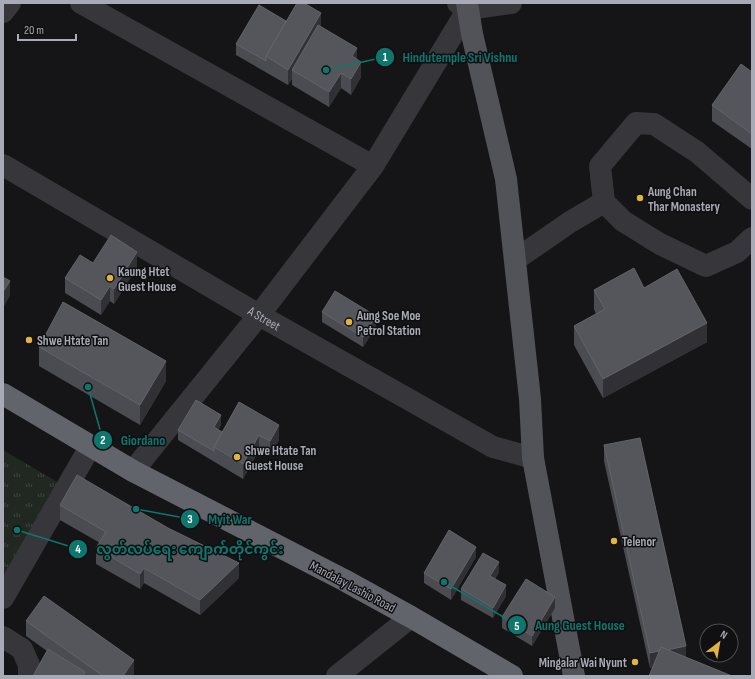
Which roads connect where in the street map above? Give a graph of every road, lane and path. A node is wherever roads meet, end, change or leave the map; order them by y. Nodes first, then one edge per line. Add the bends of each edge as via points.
1 (10, 3) edge
2 (81, 3) edge
3 (511, 3) edge
4 (464, 5) edge
5 (3, 12) edge
6 (3, 165) edge
7 (373, 166) junction
8 (752, 199) edge
9 (604, 202) junction
10 (752, 238) edge
11 (515, 260) junction
12 (259, 315) junction
13 (3, 394) edge
14 (90, 446) junction
15 (533, 458) junction
16 (133, 472) junction
17 (3, 598) edge
18 (411, 617) junction
19 (3, 637) edge
20 (30, 676) edge
21 (337, 676) edge
22 (512, 676) edge
23 (574, 676) edge

1 - 5 street
2 - 7 street
3 - 4 street
4 - 7 street
4 - 11 main road via 506,179
6 - 12 street, A Street
7 - 12 street
8 - 9 street via 697,152 654,124 636,123 600,166
9 - 10 street via 623,221 660,244 706,266 737,252
9 - 11 street
11 - 15 main road via 530,399
12 - 15 street, A Street via 493,447
12 - 16 street
13 - 14 highway, Mandalay Lashio Road
14 - 16 highway, Mandalay Lashio Road
14 - 17 street
15 - 23 main road
16 - 18 highway, Mandalay Lashio Road
18 - 21 street
18 - 22 highway, Mandalay Lashio Road
19 - 20 street via 22,649 29,665

